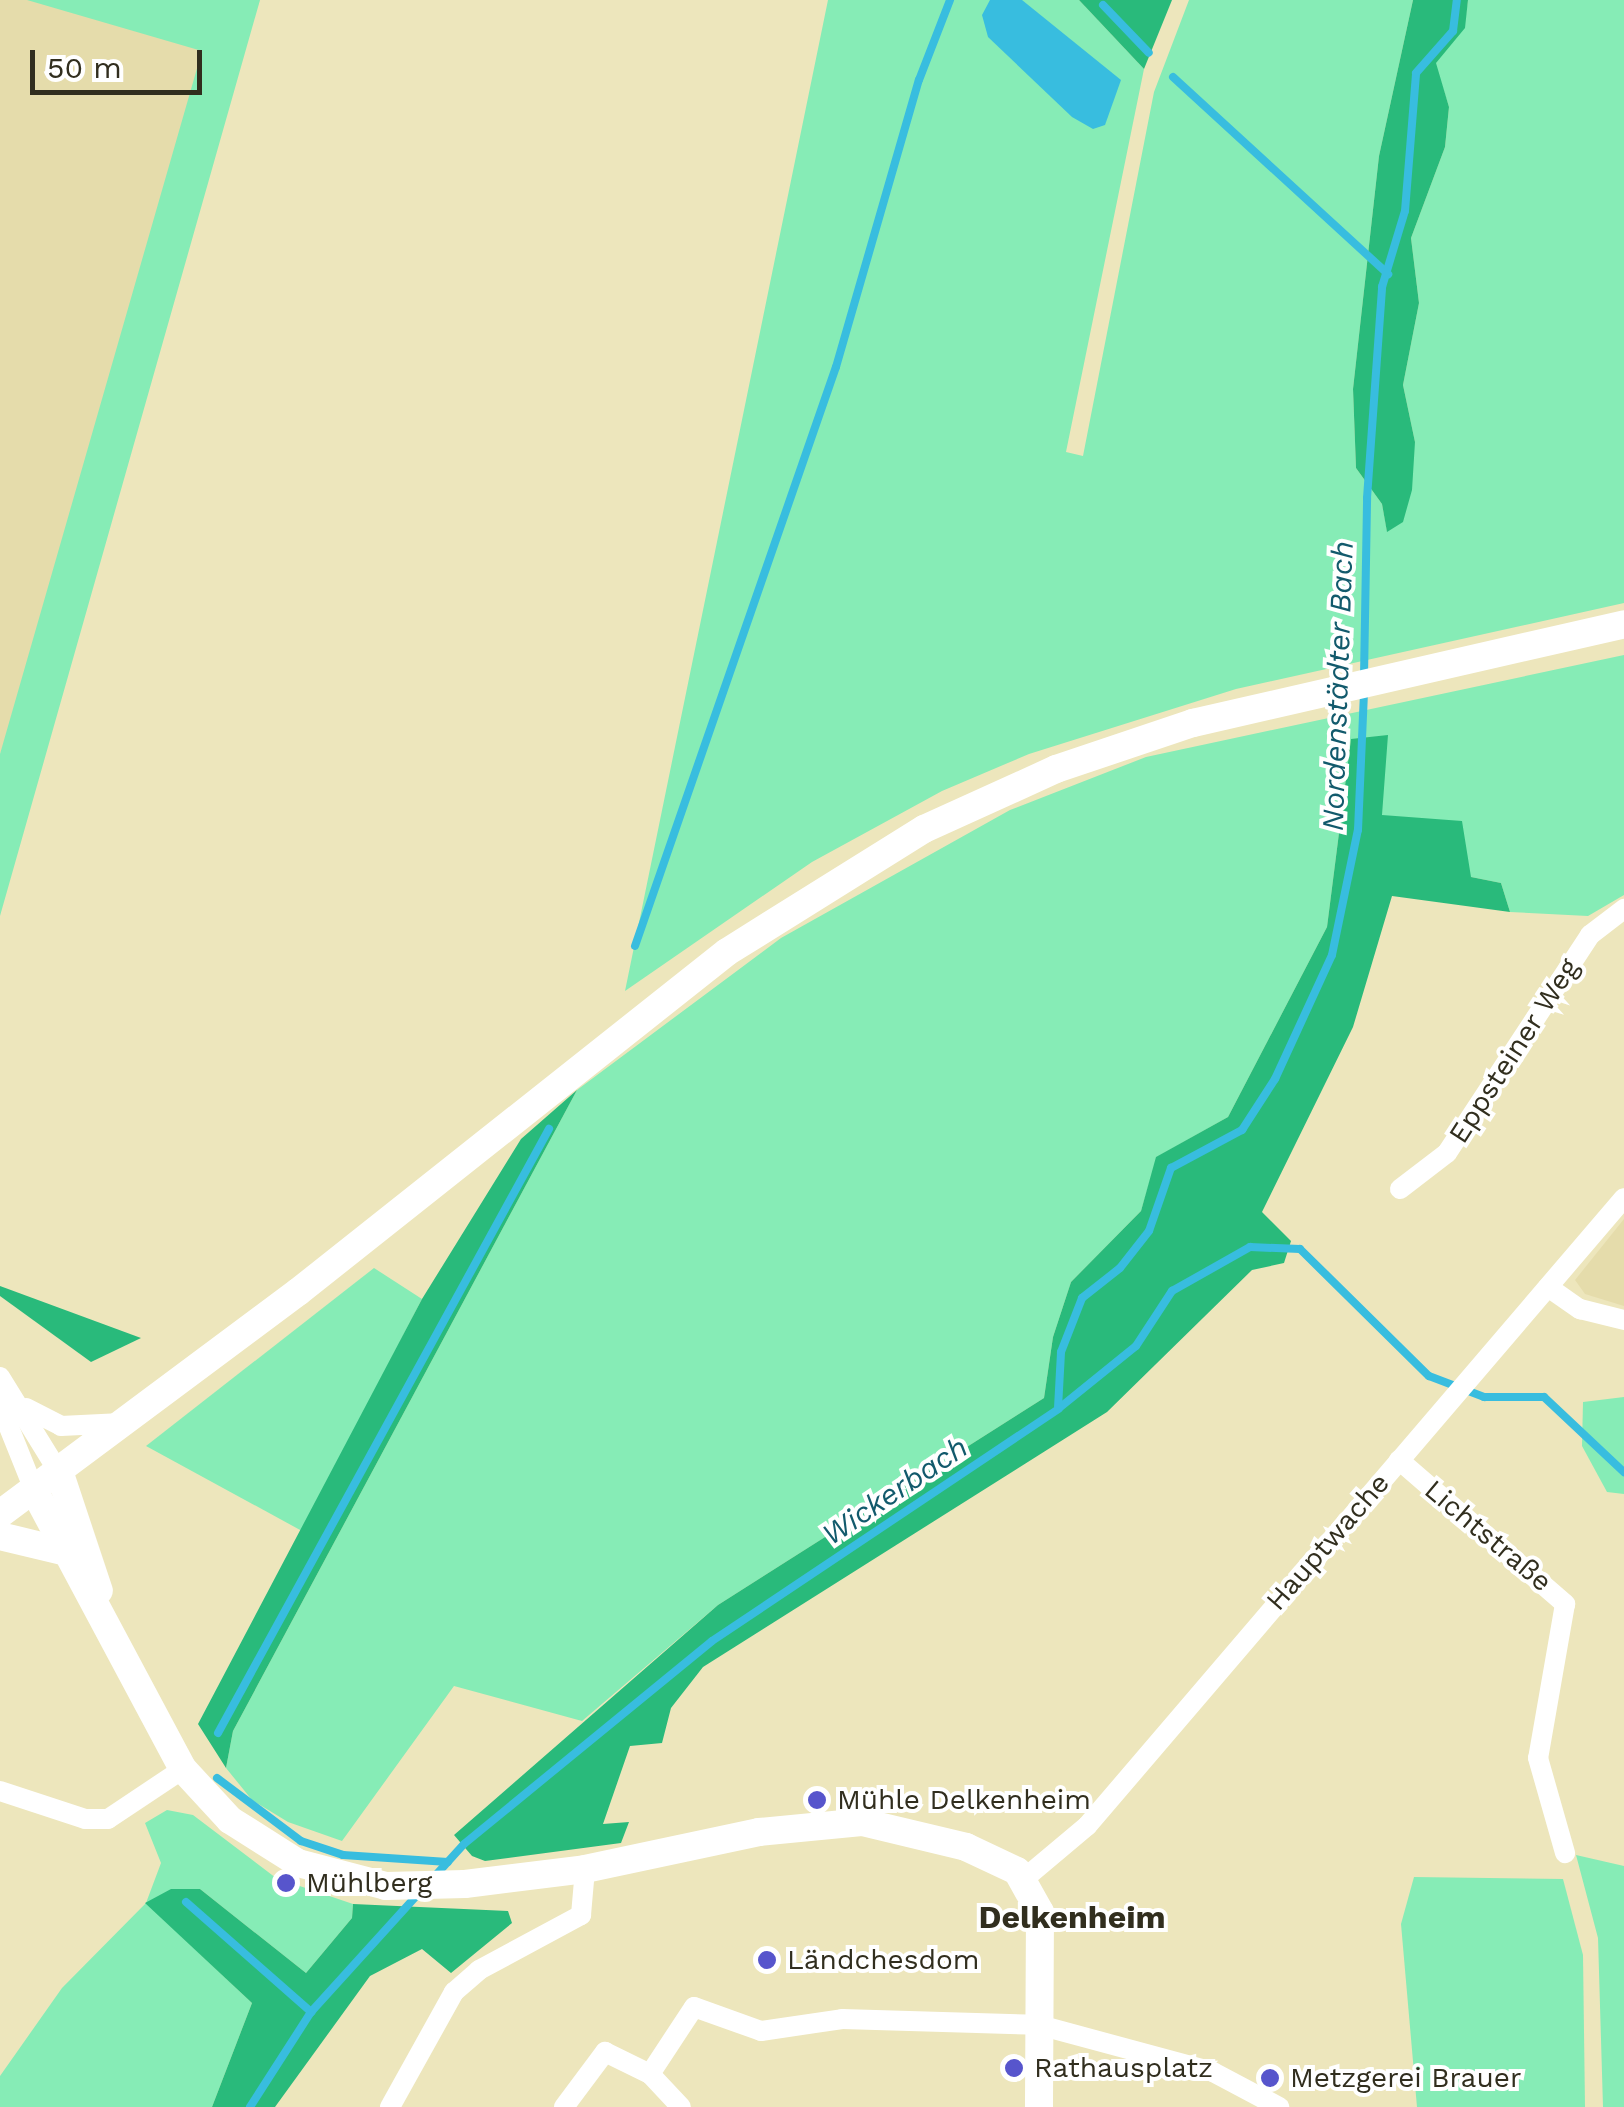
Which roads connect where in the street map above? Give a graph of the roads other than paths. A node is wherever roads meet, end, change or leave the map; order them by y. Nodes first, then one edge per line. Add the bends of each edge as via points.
1 (1624, 624) edge
2 (1624, 909) edge
3 (1400, 1189) dead end
4 (1624, 1198) edge
5 (1548, 1288) junction
6 (1624, 1320) edge
7 (0, 1377) edge
8 (10, 1405) edge
9 (129, 1422) junction
10 (1398, 1460) junction
11 (60, 1474) junction
12 (34, 1492) junction
13 (0, 1514) edge
14 (0, 1536) edge
15 (66, 1552) junction
16 (106, 1620) junction
17 (183, 1770) junction
18 (0, 1791) edge
19 (1564, 1853) dead end
20 (585, 1869) junction
21 (1025, 1878) junction
22 (1039, 2024) junction
23 (650, 2074) junction
24 (390, 2107) edge
25 (564, 2107) edge
26 (681, 2107) edge
27 (1039, 2107) edge
28 (1279, 2107) edge

1 - 9 main road via 1193,723 1056,769 860,865 727,952
2 - 3 street, Eppsteiner Weg via 1599,923 1447,1153
4 - 5 street, Hauptwache
5 - 6 street via 1580,1309
5 - 10 street, Hauptwache
7 - 8 street
8 - 9 street via 61,1426
8 - 11 street
8 - 12 street
9 - 11 main road
10 - 19 street, Lichtstraße via 1565,1604 1538,1758
10 - 21 street, Hauptwache via 1080,1834
11 - 12 main road
11 - 16 main road
12 - 13 main road
12 - 15 main road
14 - 15 main road
15 - 16 main road
16 - 17 main road
17 - 18 street via 108,1819 85,1820
17 - 20 main road via 258,1841 338,1878 386,1886 465,1884
20 - 21 main road via 759,1832 852,1822 909,1830 1000,1861
20 - 24 street via 581,1915 479,1970 454,1992
21 - 22 main road via 1040,1912
22 - 23 street via 842,2019 761,2031 694,2007
22 - 27 main road
22 - 28 street via 1213,2072
23 - 25 street via 605,2052
23 - 26 street

